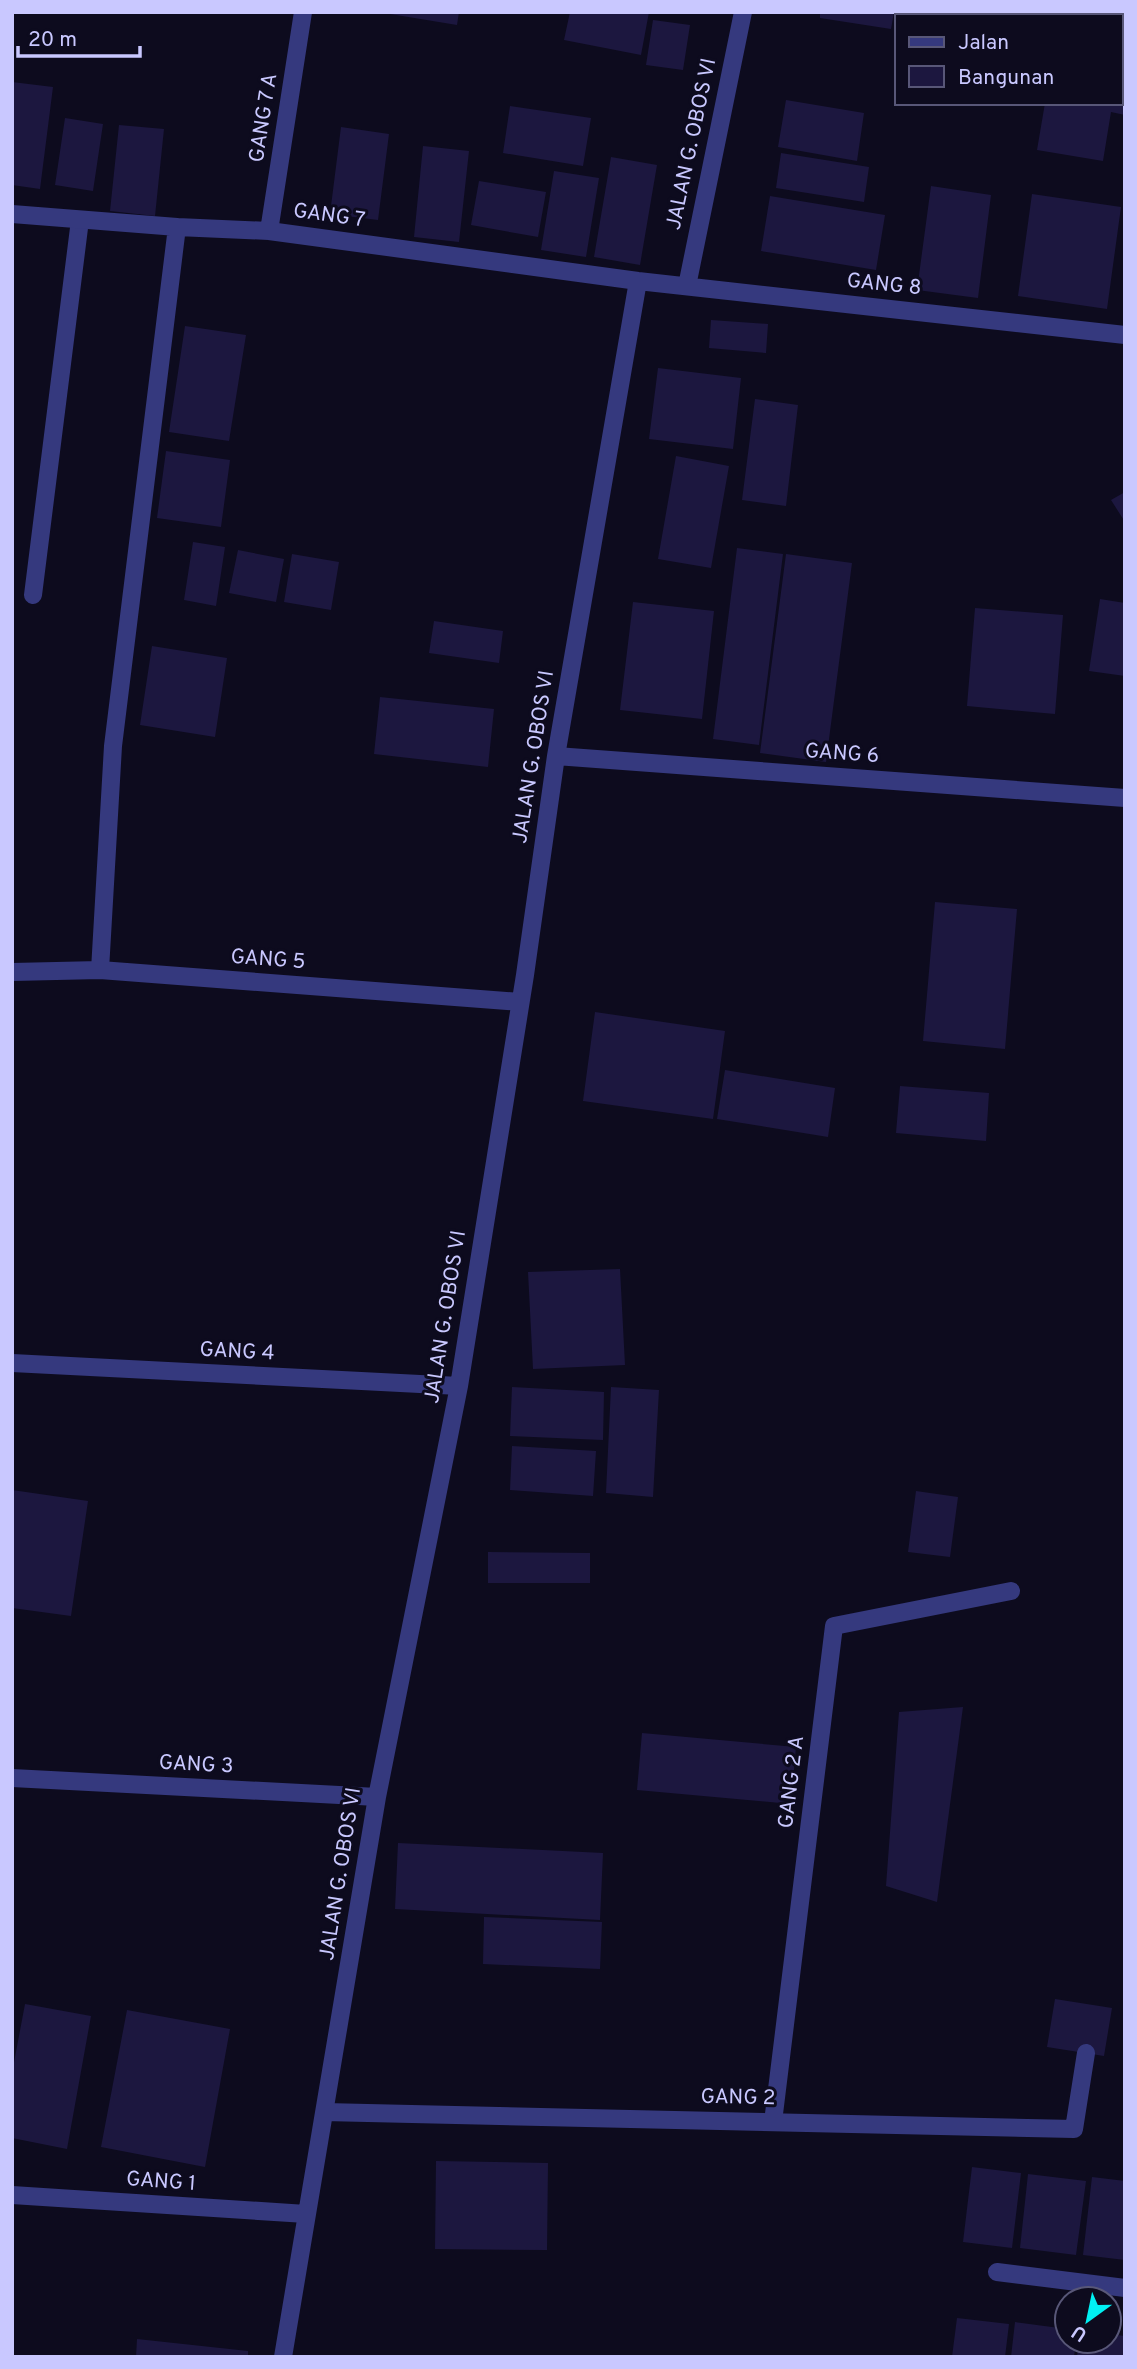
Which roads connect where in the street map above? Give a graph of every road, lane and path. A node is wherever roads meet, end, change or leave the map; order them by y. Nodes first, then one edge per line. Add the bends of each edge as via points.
1 (303, 12) edge
2 (743, 12) edge
3 (12, 214) edge
4 (80, 220) junction
5 (177, 227) junction
6 (270, 231) junction
7 (638, 281) junction
8 (687, 286) junction
9 (1125, 335) edge
10 (33, 594) dead end
11 (556, 756) junction
12 (1125, 798) edge
13 (100, 970) junction
14 (12, 972) edge
15 (520, 1002) junction
16 (12, 1363) edge
17 (459, 1386) junction
18 (1011, 1591) dead end
19 (12, 1778) edge
20 (377, 1797) junction
21 (1086, 2053) dead end
22 (324, 2112) junction
23 (773, 2122) junction
24 (12, 2196) edge
25 (306, 2214) junction
26 (998, 2273) dead end
27 (1125, 2288) edge
28 (283, 2357) edge

1 - 6 street, GANG 7 A
2 - 8 street, JALAN G. OBOS VI
3 - 4 street, GANG 7
4 - 5 street, GANG 7
4 - 10 street
5 - 6 street, GANG 7
5 - 13 street via 113,746
6 - 7 street, GANG 7
7 - 8 street, GANG 8
7 - 11 street, JALAN G. OBOS VI
8 - 9 street, GANG 8
11 - 12 street, GANG 6
11 - 15 street, JALAN G. OBOS VI
13 - 14 street, GANG 5
13 - 15 street, GANG 5
15 - 17 street, JALAN G. OBOS VI
16 - 17 street, GANG 4
17 - 20 street, JALAN G. OBOS VI
18 - 23 street, GANG 2 A via 834,1626
19 - 20 street, GANG 3
20 - 22 street, JALAN G. OBOS VI
21 - 23 street, GANG 2 via 1074,2129
22 - 23 street, GANG 2
22 - 25 street, JALAN G. OBOS VI
24 - 25 street, GANG 1
25 - 28 street, JALAN G. OBOS VI
26 - 27 street

